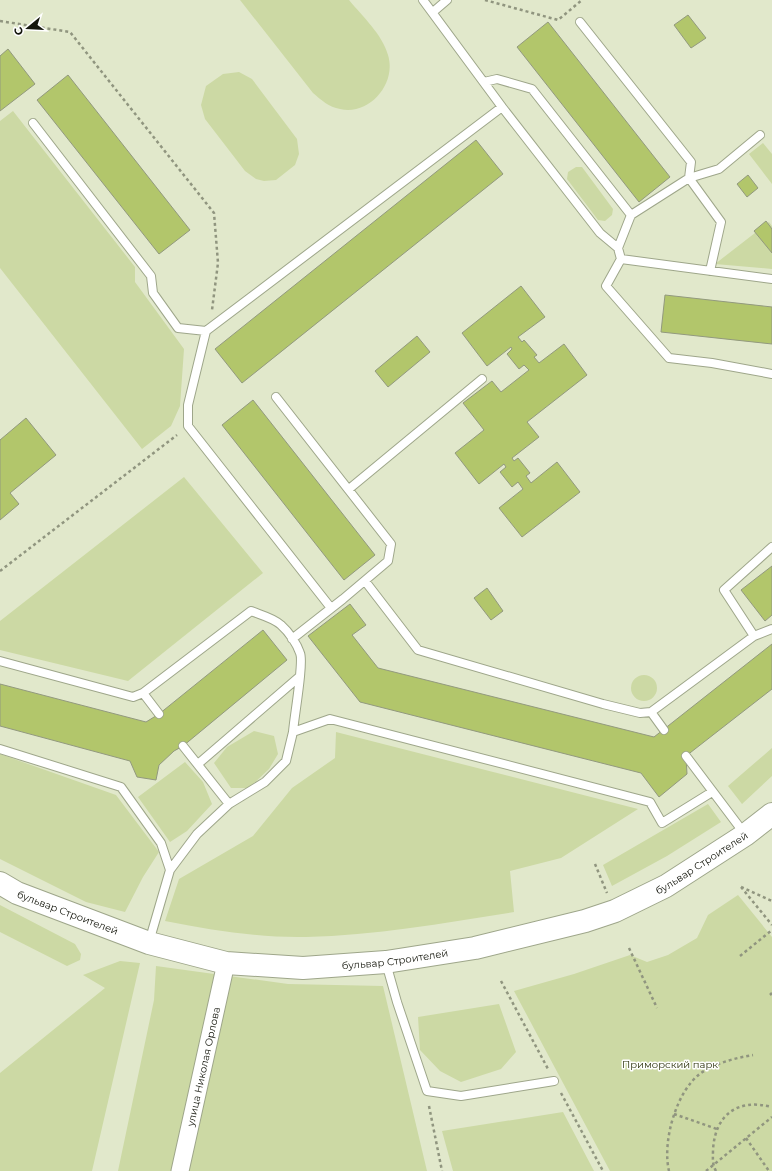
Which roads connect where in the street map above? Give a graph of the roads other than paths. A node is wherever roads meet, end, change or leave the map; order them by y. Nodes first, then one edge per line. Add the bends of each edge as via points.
1 (423, 0) edge
2 (447, 0) edge
3 (433, 12) junction
4 (580, 22) dead end
5 (484, 82) junction
6 (502, 107) junction
7 (33, 123) dead end
8 (760, 135) dead end
9 (689, 178) junction
10 (631, 215) junction
11 (618, 248) junction
12 (621, 259) junction
13 (710, 271) junction
14 (772, 279) edge
15 (206, 331) junction
16 (772, 374) edge
17 (482, 379) dead end
18 (276, 397) dead end
19 (349, 489) junction
20 (772, 547) edge
21 (365, 581) junction
22 (331, 608) junction
23 (772, 629) edge
24 (754, 636) junction
25 (292, 639) junction
26 (0, 661) edge
27 (299, 677) junction
28 (143, 693) junction
29 (651, 712) junction
30 (159, 714) dead end
31 (664, 730) dead end
32 (293, 732) junction
33 (183, 746) dead end
34 (0, 749) edge
35 (686, 756) dead end
36 (198, 764) junction
37 (712, 792) junction
38 (229, 804) junction
39 (772, 814) edge
40 (745, 835) junction
41 (170, 870) junction
42 (0, 883) edge
43 (149, 943) junction
44 (386, 962) junction
45 (226, 963) junction
46 (554, 1081) dead end
47 (180, 1171) edge

1 - 3 lane
2 - 3 lane
3 - 5 lane
4 - 9 lane via 691,162
5 - 6 lane
5 - 10 lane via 498,79 532,89
6 - 11 lane via 600,233
6 - 15 lane
7 - 15 lane via 151,276 153,293 178,328
8 - 9 lane via 719,169
9 - 10 lane
9 - 13 lane via 721,222
10 - 11 lane
11 - 12 lane
12 - 13 lane
12 - 16 lane via 606,286 669,358
13 - 14 lane
15 - 22 lane via 188,404 188,426
17 - 19 lane
18 - 19 lane
19 - 21 lane via 391,544 388,561
20 - 24 lane via 724,590
21 - 22 lane
21 - 29 lane via 418,650 603,704 640,713
22 - 25 lane
23 - 24 lane
24 - 29 lane
25 - 27 lane via 301,654 302,666
25 - 28 lane via 281,624 251,611
26 - 28 lane via 133,697
27 - 32 lane
27 - 36 lane
28 - 30 lane
29 - 31 lane
32 - 37 lane via 330,719 650,802 662,823
32 - 38 lane via 286,761 265,782
33 - 36 lane
34 - 41 lane via 121,787 161,843
35 - 37 lane
36 - 38 lane
37 - 40 lane
38 - 41 lane via 197,834
39 - 40 street, бульвар Строителей
40 - 44 street, бульвар Строителей via 666,886 615,911 475,948
41 - 43 lane
42 - 43 street, бульвар Строителей via 17,893
43 - 45 street, бульвар Строителей
44 - 45 street, бульвар Строителей via 303,968
44 - 46 lane via 427,1091 461,1096
45 - 47 street, улица Николая Орлова

